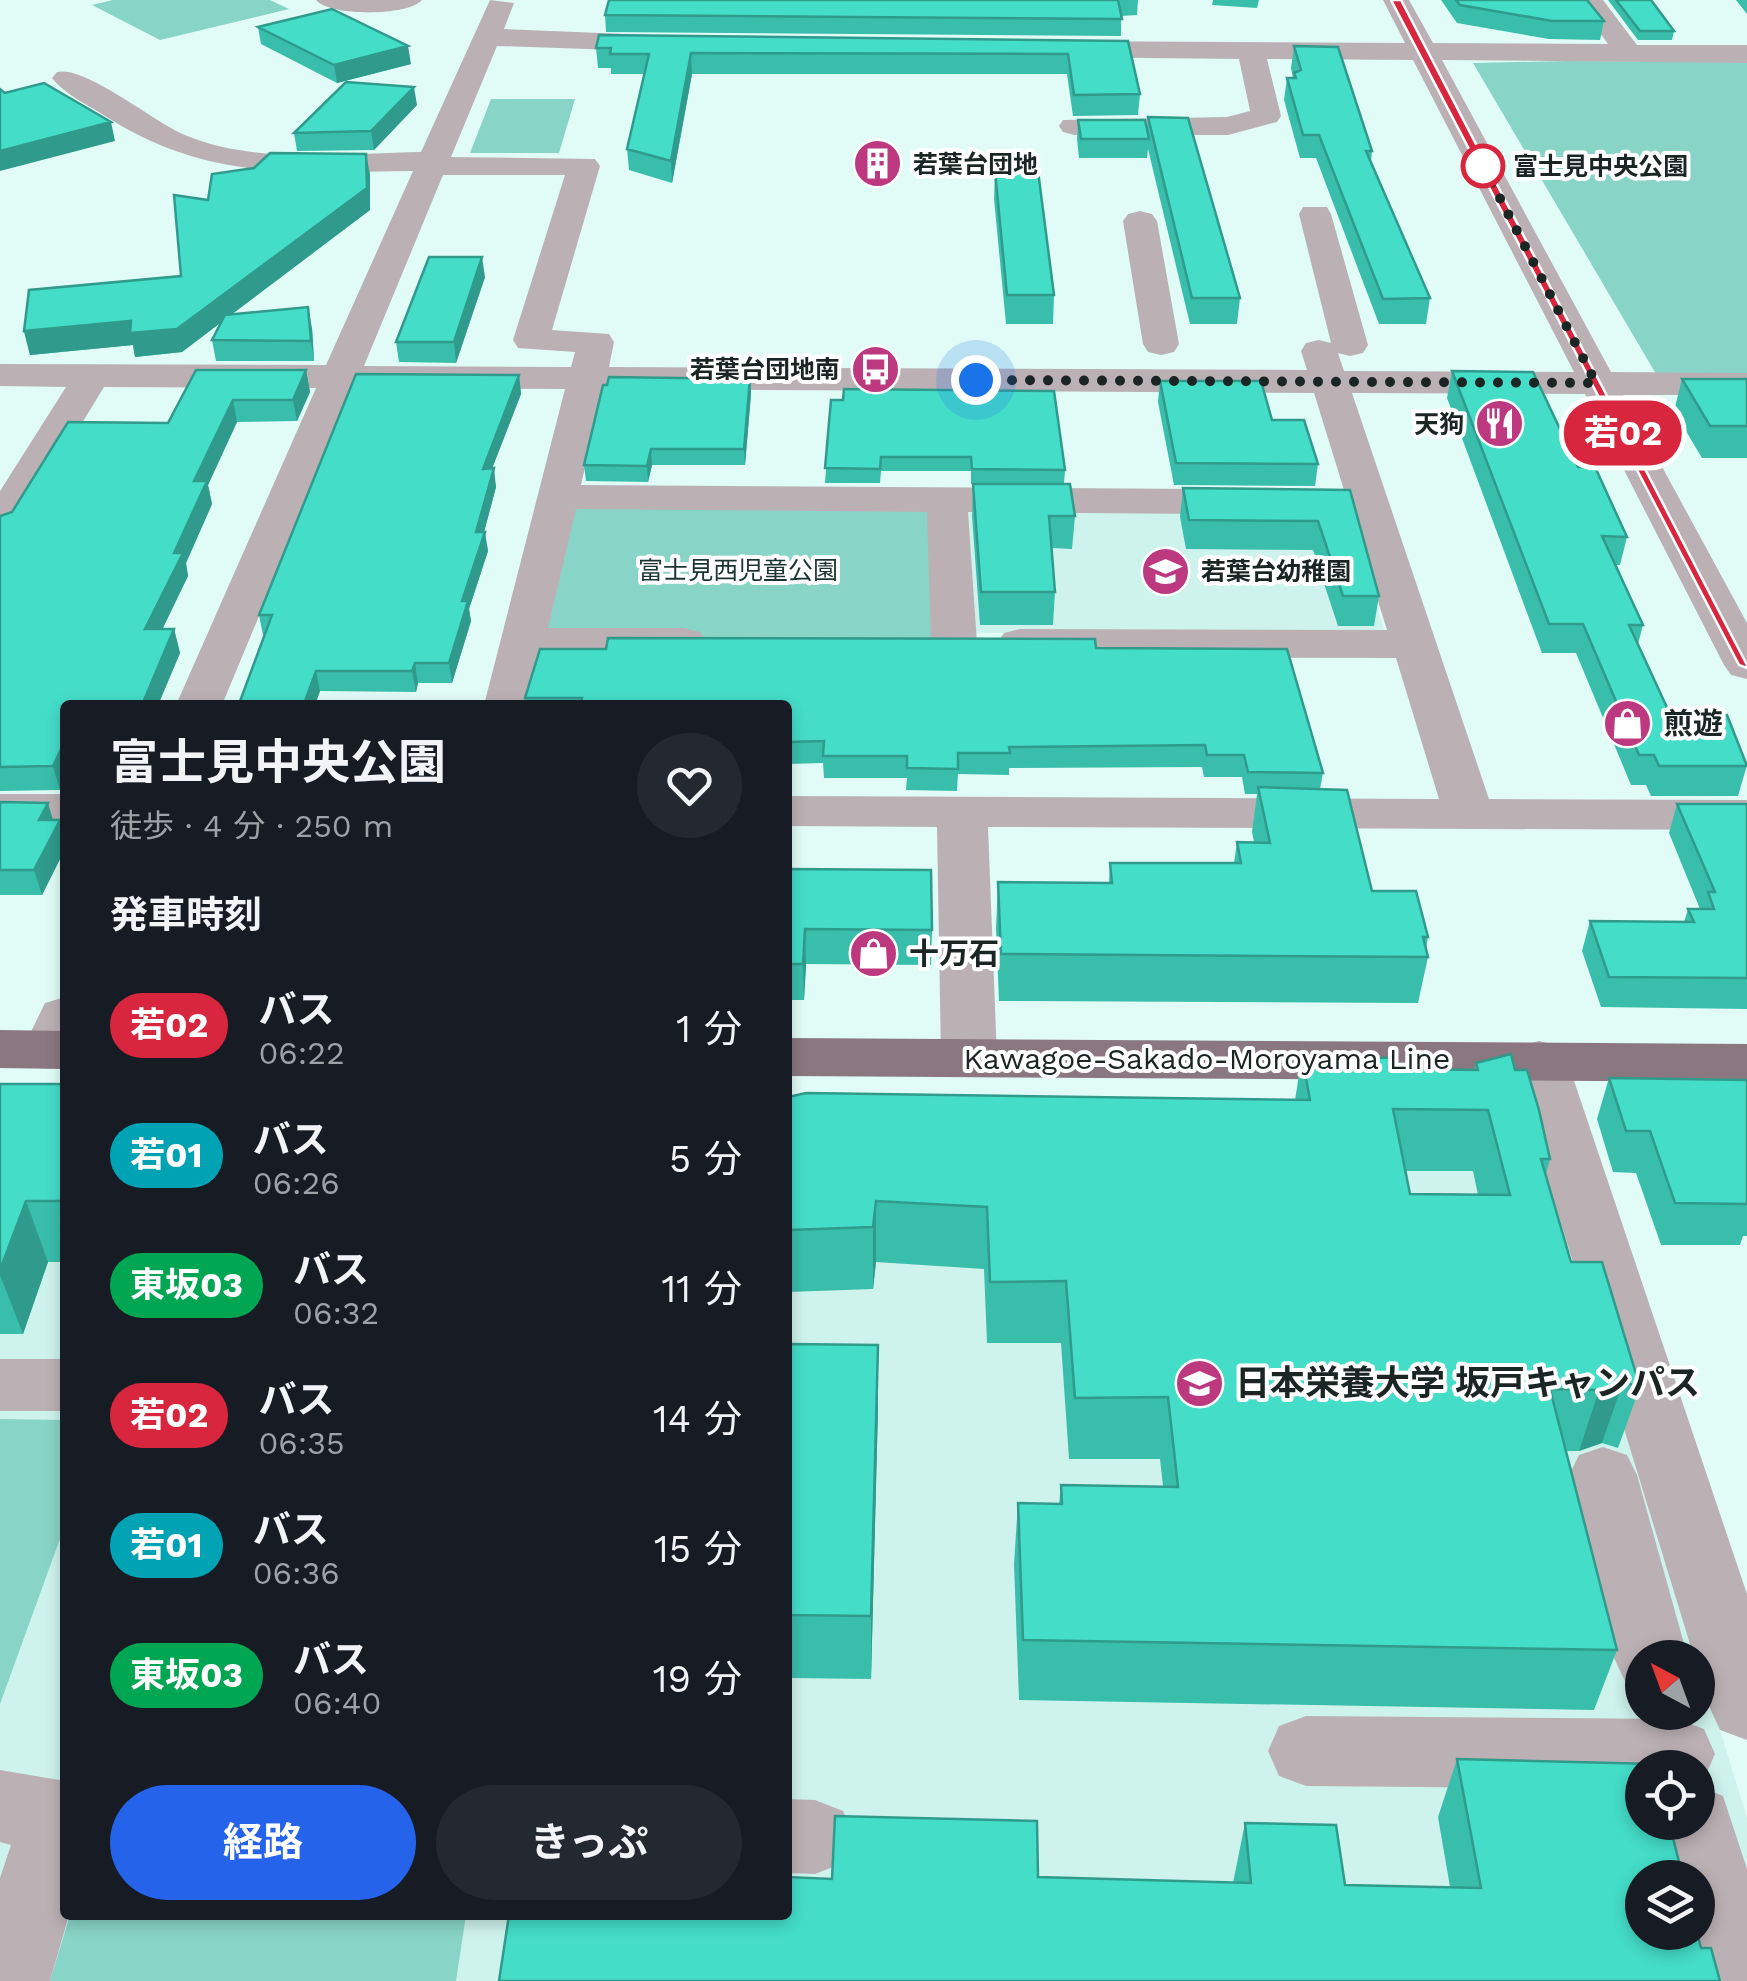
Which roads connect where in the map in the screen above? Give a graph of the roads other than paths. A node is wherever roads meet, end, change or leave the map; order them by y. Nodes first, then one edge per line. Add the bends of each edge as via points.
1 (329, 0) edge
2 (409, 0) edge
3 (502, 0) edge
4 (1396, 0) edge
5 (1589, 0) edge
6 (487, 37) junction
7 (706, 45) edge
8 (1018, 48) edge
9 (1251, 51) junction
10 (1423, 52) junction
11 (1629, 53) junction
12 (1747, 54) edge
13 (67, 78) dead end
14 (1074, 126) edge
15 (432, 164) junction
16 (1315, 214) dead end
17 (1140, 221) dead end
18 (635, 342) dead end
19 (1122, 344) dead end
20 (1161, 344) junction
21 (1200, 344) dead end
22 (1278, 345) dead end
23 (1345, 354) junction
24 (591, 361) junction
25 (0, 375) edge
26 (92, 376) junction
27 (340, 377) junction
28 (1596, 383) junction
29 (1747, 384) edge
30 (557, 498) junction
31 (947, 500) junction
32 (7, 502) edge
33 (1366, 503) junction
34 (522, 641) junction
35 (718, 642) edge
36 (1413, 644) junction
37 (1747, 665) edge
38 (201, 700) edge
39 (507, 700) edge
40 (0, 809) edge
41 (60, 809) edge
42 (792, 811) edge
43 (962, 812) junction
44 (1469, 814) junction
45 (1747, 816) edge
46 (792, 1057) edge
47 (969, 1058) junction
48 (1539, 1060) junction
49 (1747, 1063) edge
50 (0, 1385) edge
51 (60, 1385) edge
52 (1603, 1475) dead end
53 (1647, 1640) edge
54 (1747, 1706) edge
55 (1306, 1751) dead end
56 (1625, 1762) edge
57 (41, 1814) edge
58 (1700, 1840) edge
59 (8, 1981) edge
60 (1736, 1981) edge

1 - 2 street
3 - 6 street
4 - 10 street
5 - 11 street
6 - 7 street
6 - 15 street
8 - 9 street
9 - 10 street
9 - 14 street via 1266,116 1228,126
10 - 11 street
10 - 28 street
11 - 12 street
13 - 15 street via 191,149 274,161
15 - 24 street via 584,166 531,340
15 - 27 street
16 - 23 street
17 - 20 street
18 - 24 street
19 - 20 street
20 - 21 street
22 - 23 street
23 - 24 street
23 - 28 street
23 - 33 street
24 - 27 street
24 - 30 street
25 - 26 street
26 - 27 street
26 - 32 street
27 - 38 street
28 - 29 street
28 - 37 street
30 - 31 street
30 - 34 street
31 - 33 street
31 - 36 street via 935,643
33 - 36 street
34 - 35 street
34 - 39 street
36 - 44 street
40 - 41 street
42 - 43 street
43 - 44 street
43 - 47 street
44 - 45 street
46 - 47 main road, Kawagoe-Sakado-Moroyama Line
47 - 48 main road, Kawagoe-Sakado-Moroyama Line
48 - 49 main road, Kawagoe-Sakado-Moroyama Line
48 - 54 street
50 - 51 street
52 - 53 street
55 - 56 street
57 - 59 street
58 - 60 street

